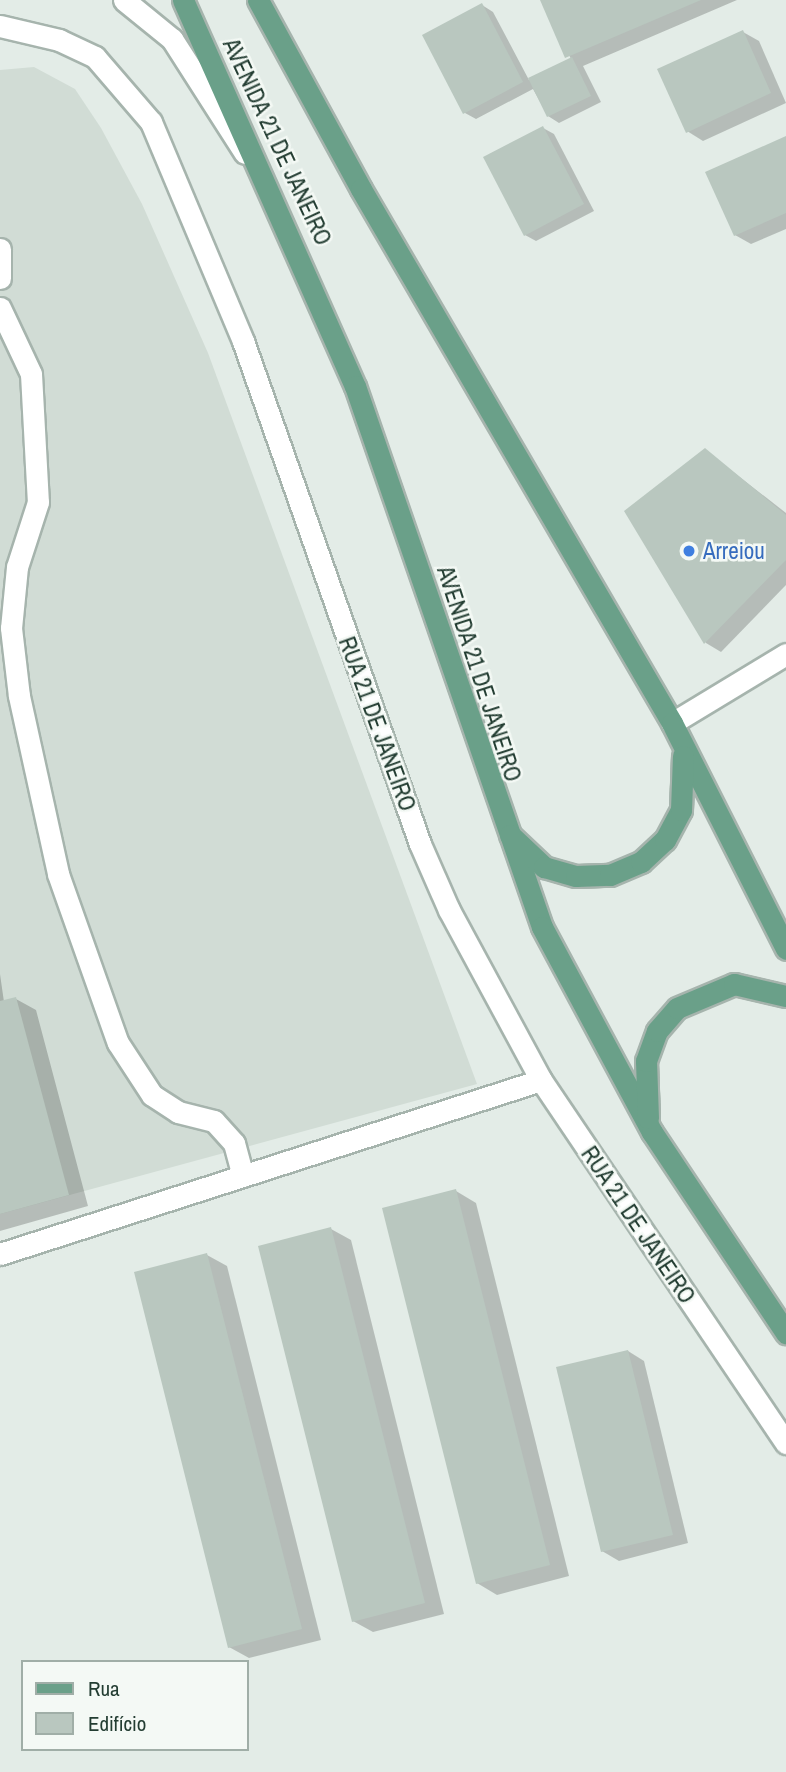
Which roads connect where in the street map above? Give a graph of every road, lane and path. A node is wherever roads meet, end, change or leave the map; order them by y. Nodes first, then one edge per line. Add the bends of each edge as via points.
1 (124, 0) edge
2 (183, 0) edge
3 (258, 0) edge
4 (264, 0) edge
5 (0, 26) edge
6 (281, 37) junction
7 (278, 207) junction
8 (0, 249) edge
9 (0, 278) edge
10 (0, 308) edge
11 (786, 654) edge
12 (672, 723) junction
13 (681, 745) junction
14 (500, 822) junction
15 (786, 948) edge
16 (786, 996) edge
17 (541, 1080) junction
18 (649, 1126) junction
19 (243, 1176) junction
20 (0, 1254) edge
21 (786, 1333) edge
22 (786, 1443) edge

1 - 7 street via 172,39
2 - 7 main road, AVENIDA 21 DE JANEIRO
3 - 6 main road, AVENIDA 21 DE JANEIRO
4 - 6 street
5 - 17 street, RUA 21 DE JANEIRO via 59,40 95,57 151,121 243,341 420,844
6 - 12 main road, AVENIDA 21 DE JANEIRO via 361,190
7 - 14 main road, AVENIDA 21 DE JANEIRO via 355,386
8 - 9 street
10 - 19 street via 31,374 38,502 18,567 11,628 19,696 58,873 118,1043 152,1095 178,1112 214,1121 234,1143
11 - 12 street
12 - 13 main road, AVENIDA 21 DE JANEIRO
13 - 14 main road via 686,777 681,810 666,840 641,862 610,875 576,876 544,867
13 - 15 main road, AVENIDA 21 DE JANEIRO
14 - 18 main road, AVENIDA 21 DE JANEIRO via 541,927
16 - 18 main road via 734,984 677,1008 657,1031 646,1060
17 - 19 street
17 - 22 street, RUA 21 DE JANEIRO
18 - 21 main road, AVENIDA 21 DE JANEIRO
19 - 20 street

